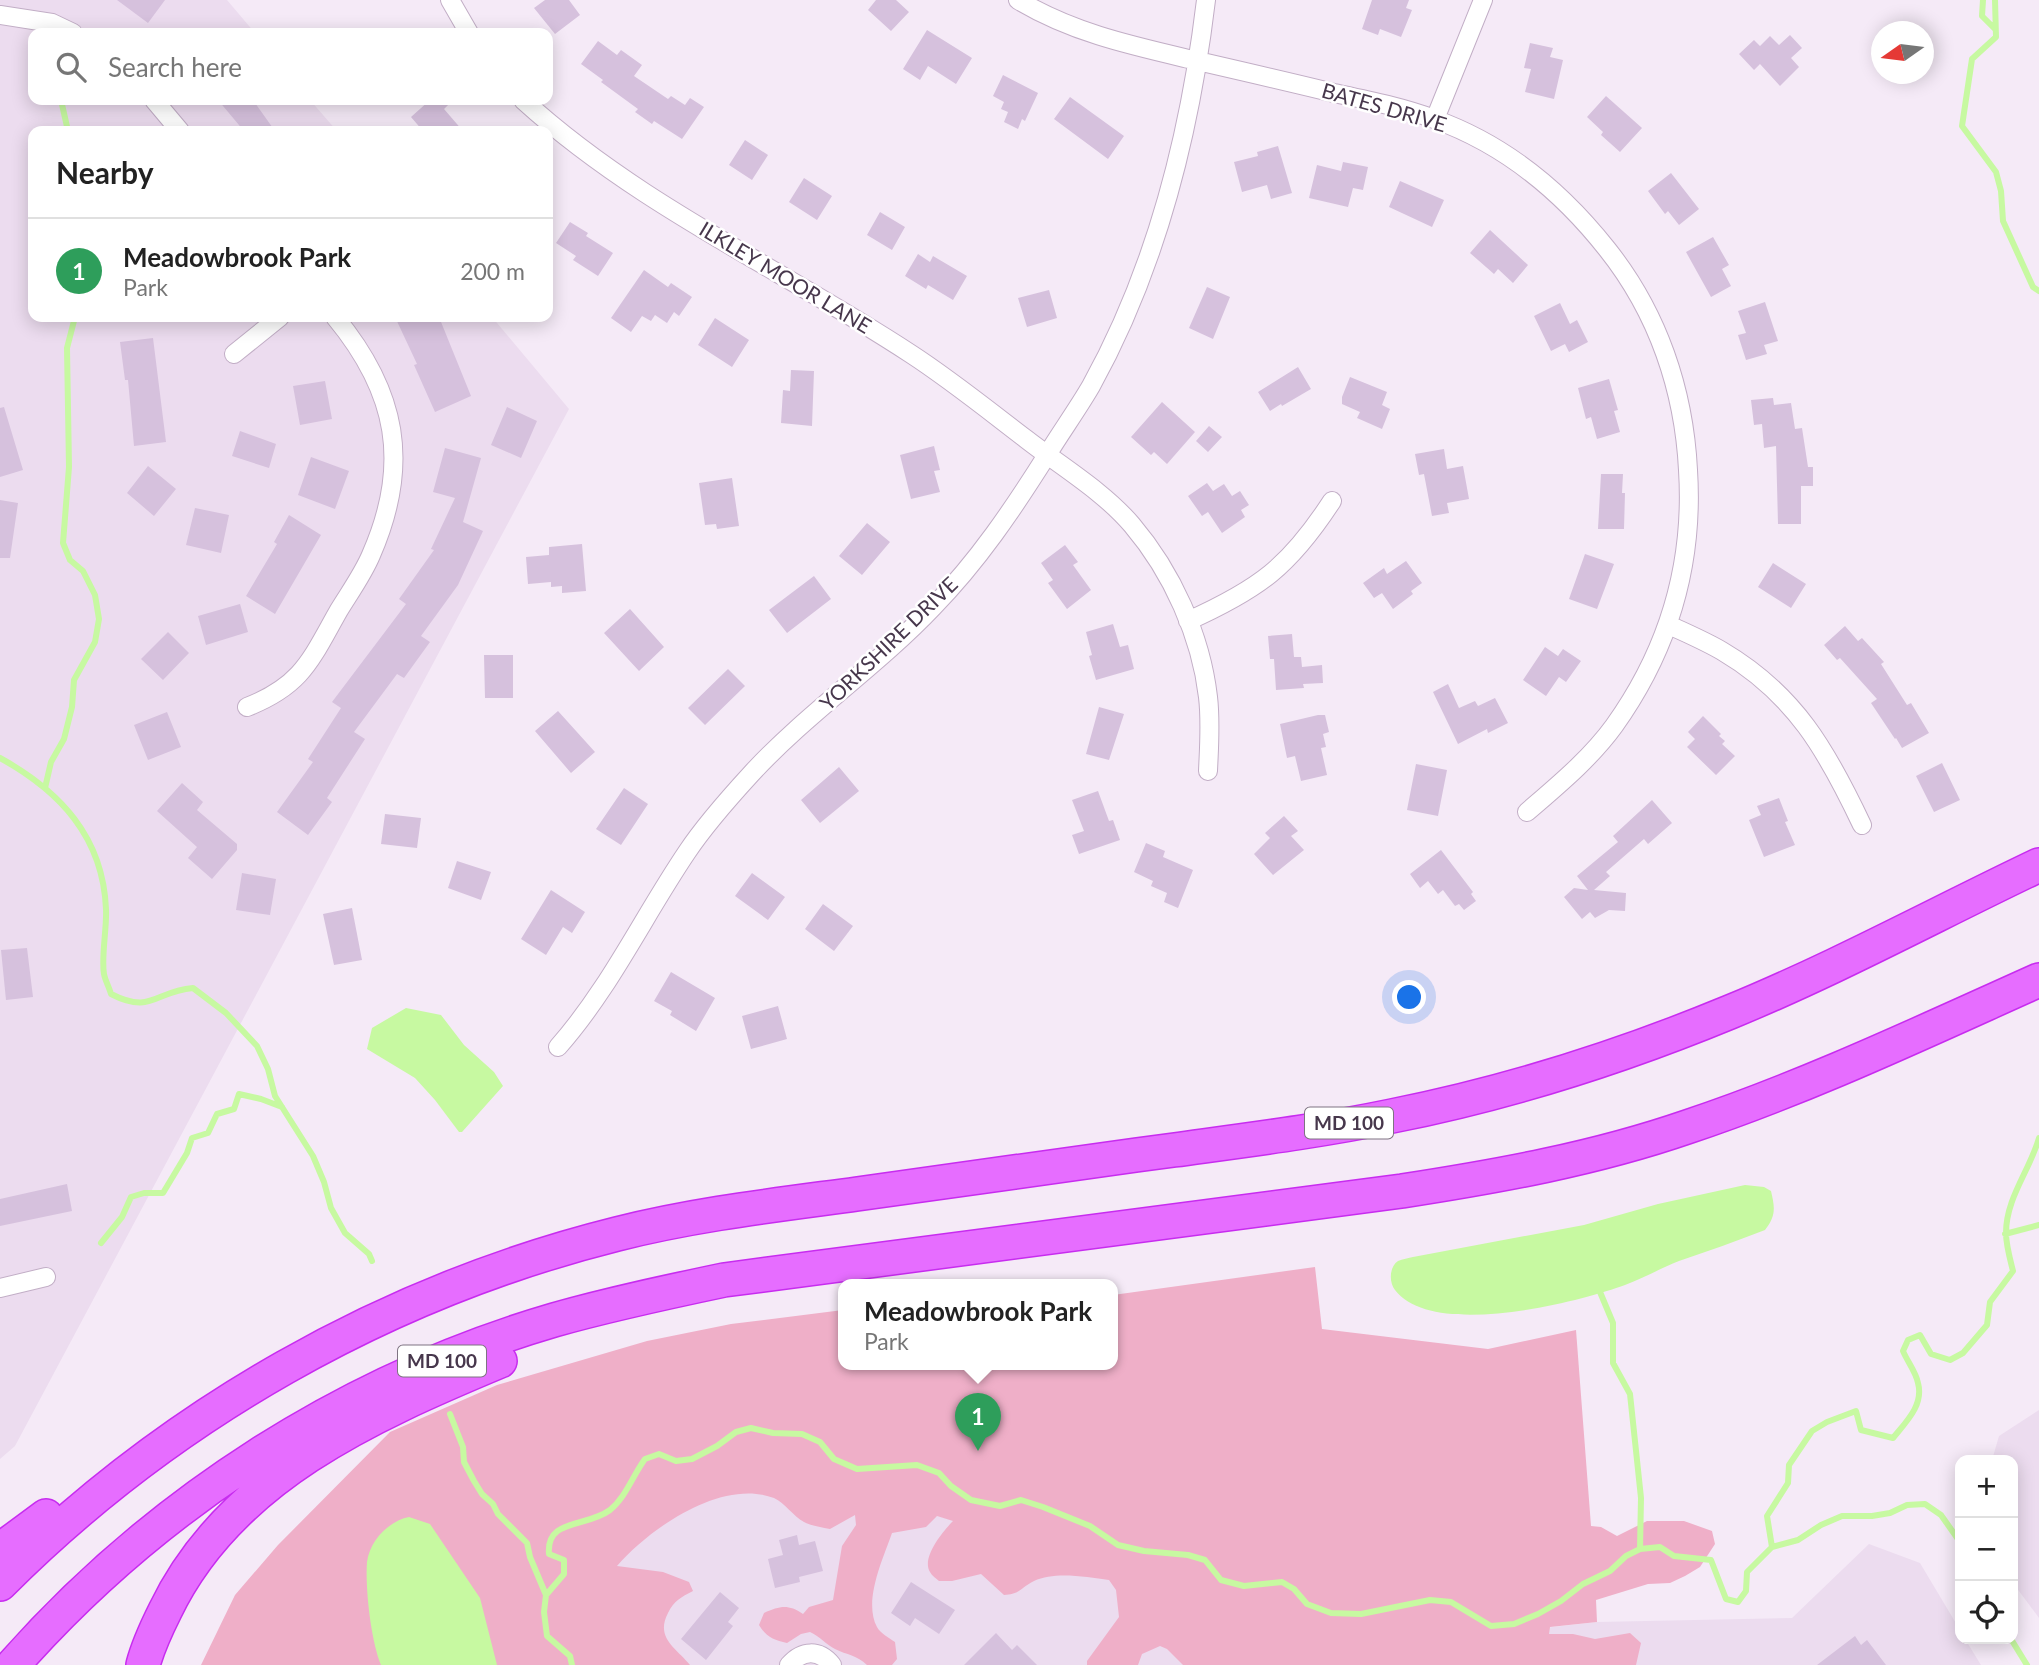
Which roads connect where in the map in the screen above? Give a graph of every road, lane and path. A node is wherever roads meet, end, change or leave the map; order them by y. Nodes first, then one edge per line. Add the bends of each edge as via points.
1 (450, 0) edge
2 (1018, 0) edge
3 (1206, 0) edge
4 (1483, 0) edge
5 (0, 15) edge
6 (62, 28) edge
7 (466, 28) edge
8 (1199, 61) junction
9 (158, 105) edge
10 (529, 105) edge
11 (1435, 119) junction
12 (176, 126) edge
13 (274, 322) edge
14 (339, 322) edge
15 (234, 355) dead end
16 (1047, 455) junction
17 (1332, 501) dead end
18 (1188, 621) junction
19 (1669, 625) junction
20 (247, 708) dead end
21 (1208, 771) dead end
22 (1527, 812) dead end
23 (1862, 825) dead end
24 (2039, 865) edge
25 (2039, 980) edge
26 (558, 1047) dead end
27 (958, 1249) junction
28 (46, 1277) dead end
29 (0, 1288) edge
30 (185, 1430) junction
31 (0, 1550) edge
32 (0, 1584) edge
33 (13, 1665) edge
34 (143, 1665) edge
35 (789, 1665) edge
36 (832, 1665) edge

1 - 7 street
2 - 8 street, BATES DRIVE via 1115,42
3 - 8 street, YORKSHIRE DRIVE
4 - 11 street
5 - 6 street
8 - 11 street, BATES DRIVE
8 - 16 street, YORKSHIRE DRIVE via 1157,233 1128,309 1091,386
9 - 12 street
10 - 16 street, ILKLEY MOOR LANE via 631,184 910,354
11 - 19 street, BATES DRIVE via 1522,166 1582,217 1640,296 1661,340 1679,398 1689,492 1689,534
13 - 15 street
14 - 20 street via 376,376 387,408 394,446 386,513 371,556 307,666 272,697
16 - 18 street, ILKLEY MOOR LANE via 1107,499 1133,526 1172,584
16 - 26 street, YORKSHIRE DRIVE via 1011,513 934,606 753,772 689,849 601,993
17 - 18 street via 1309,536 1263,582
18 - 21 street, ILKLEY MOOR LANE via 1208,696
19 - 22 street, BATES DRIVE via 1614,726
19 - 23 street via 1722,651 1785,699 1812,730
24 - 30 highway, MD 100 via 1732,1011 1489,1094 1390,1117 1260,1138 712,1214 536,1257 441,1291 349,1334 272,1374
25 - 27 highway, MD 100 via 1766,1098 1583,1158 1402,1191
27 - 33 highway, MD 100 via 724,1280 635,1298 467,1350 374,1390 304,1427 173,1514 107,1569
27 - 34 highway via 725,1287 637,1308 384,1413 317,1448 259,1490 211,1538 175,1590
28 - 29 street
30 - 31 highway via 92,1482
30 - 32 highway, MD 100 via 66,1521
35 - 36 street via 796,1657 814,1653

